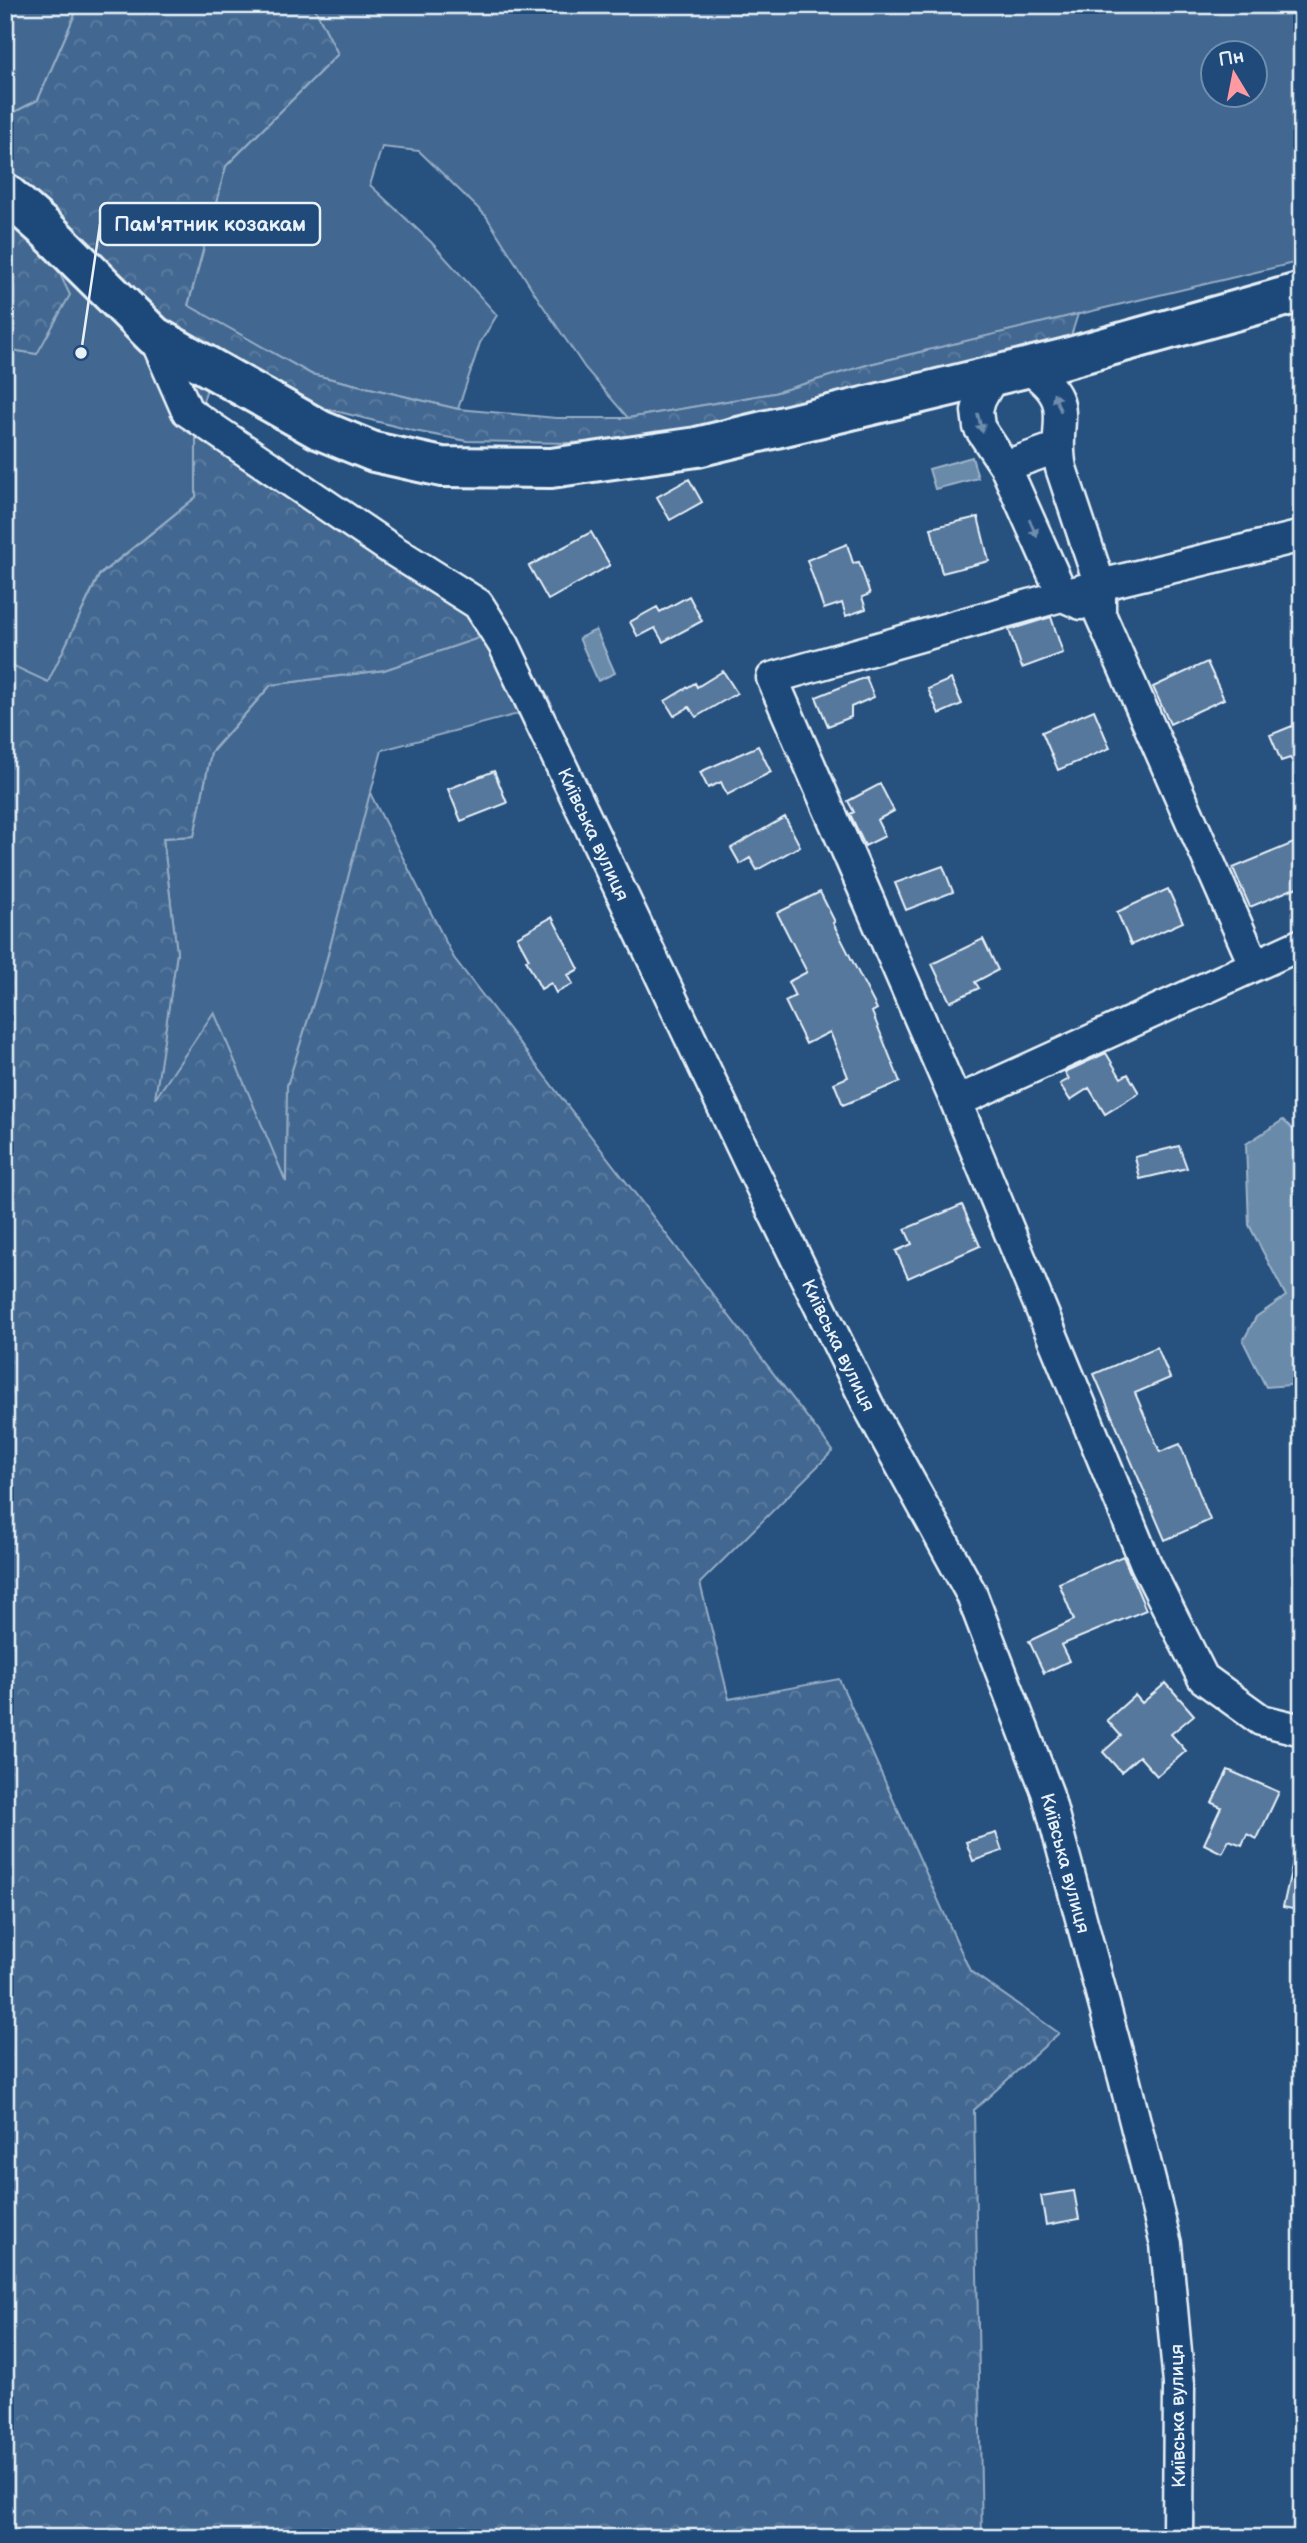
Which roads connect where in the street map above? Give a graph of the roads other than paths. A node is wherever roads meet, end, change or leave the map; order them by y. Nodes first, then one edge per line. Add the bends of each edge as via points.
1 (5, 193) edge
2 (1302, 292) edge
3 (155, 336) junction
4 (1009, 372) junction
5 (1056, 448) junction
6 (1005, 466) junction
7 (1302, 536) edge
8 (1063, 596) junction
9 (1100, 600) junction
10 (1302, 944) edge
11 (1254, 964) junction
12 (956, 1102) junction
13 (1302, 1730) edge
14 (1178, 2538) edge

1 - 3 main road
2 - 4 main road
3 - 4 main road via 320,430 374,452 442,467 551,468 697,447
3 - 14 street, Київська вулиця via 187,411 478,604 505,645 864,1396 971,1593 1047,1791 1166,2244 1179,2384
5 -> 4 street via 1061,425 1056,395 1040,376
4 -> 6 street via 979,400 977,411 979,427
5 - 6 street
5 - 9 street
6 -> 8 street
7 - 9 street
8 - 9 street
8 - 12 street via 772,678
9 - 11 street
10 - 11 street
11 - 12 street
12 - 13 street via 1146,1564 1203,1678 1261,1720

